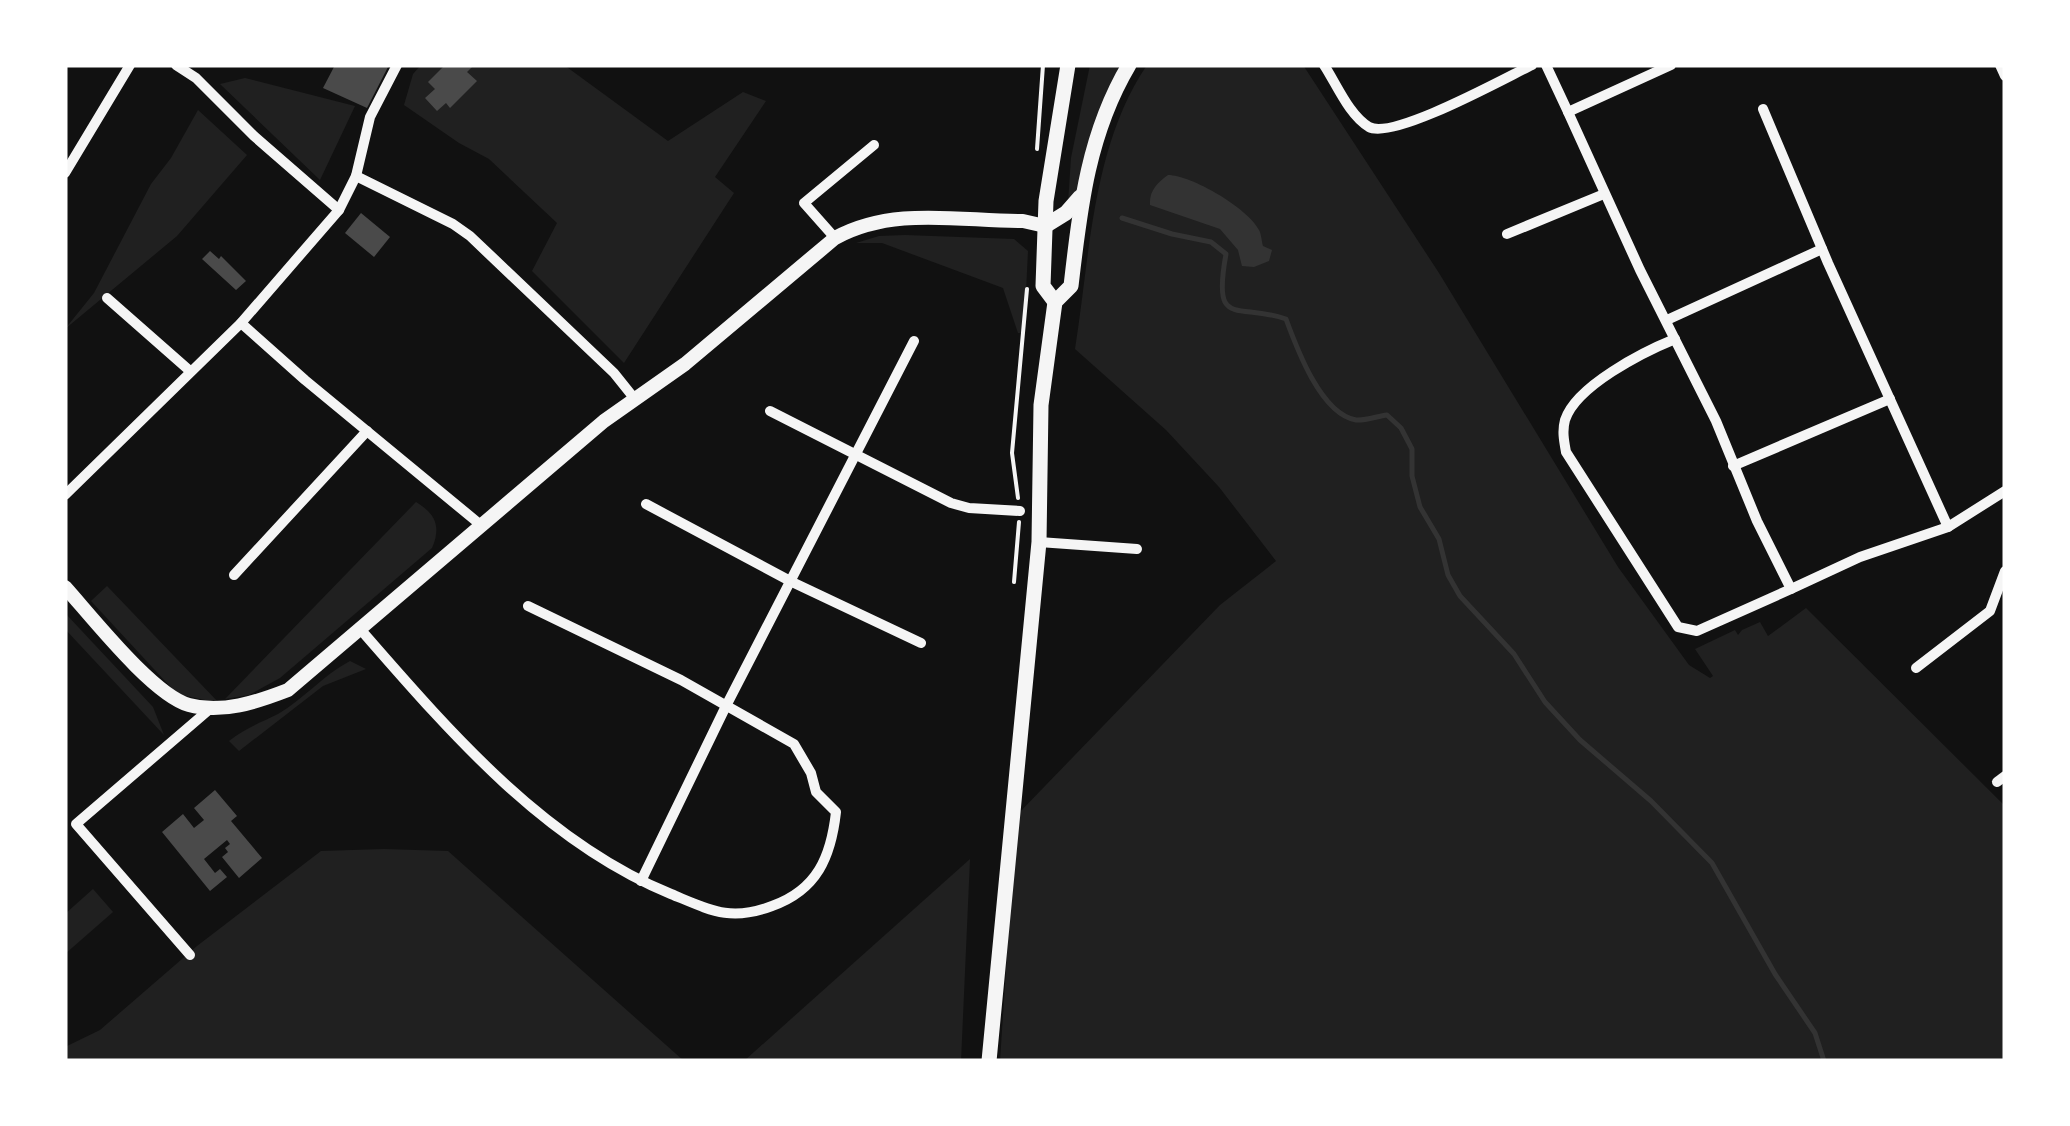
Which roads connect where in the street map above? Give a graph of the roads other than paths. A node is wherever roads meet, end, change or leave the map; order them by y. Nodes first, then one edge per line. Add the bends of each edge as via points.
1 (130, 65) edge
2 (176, 65) edge
3 (397, 65) edge
4 (1068, 65) edge
5 (1128, 65) edge
6 (1324, 65) edge
7 (1532, 65) edge
8 (1546, 65) edge
9 (1671, 65) edge
10 (2000, 65) edge
11 (2005, 76) edge
12 (1763, 109) dead end
13 (1568, 112) junction
14 (874, 145) dead end
15 (65, 173) edge
16 (356, 176) junction
17 (1083, 192) junction
18 (1604, 194) junction
19 (339, 210) junction
20 (1045, 226) junction
21 (1507, 234) dead end
22 (835, 238) junction
23 (1822, 249) junction
24 (107, 298) dead end
25 (1055, 302) junction
26 (1667, 320) junction
27 (241, 323) junction
28 (1675, 339) junction
29 (914, 340) dead end
30 (190, 370) junction
31 (634, 398) junction
32 (1890, 399) junction
33 (770, 411) dead end
34 (367, 431) junction
35 (856, 456) junction
36 (1733, 466) junction
37 (2005, 491) edge
38 (65, 496) edge
39 (646, 504) dead end
40 (1020, 511) dead end
41 (482, 526) junction
42 (1948, 527) junction
43 (1039, 542) junction
44 (1137, 549) dead end
45 (2005, 571) edge
46 (234, 575) dead end
47 (792, 582) junction
48 (65, 587) edge
49 (1791, 589) junction
50 (528, 606) dead end
51 (360, 630) junction
52 (921, 643) dead end
53 (1916, 668) dead end
54 (726, 706) junction
55 (211, 708) junction
56 (641, 882) junction
57 (190, 955) dead end
58 (988, 1061) edge

1 - 15 street
2 - 19 street
3 - 16 street via 370,117
4 - 20 main road
5 - 17 main road via 1090,151
6 - 7 street via 1355,114 1380,132
8 - 13 street
9 - 13 street
10 - 11 street
12 - 23 street
13 - 18 street
14 - 22 street via 804,203
16 - 19 street
16 - 31 street via 470,236
17 - 20 main road
17 - 25 main road via 1071,286
18 - 21 street
18 - 26 street
19 - 27 street
20 - 22 street via 885,218
20 - 25 main road via 1042,286
22 - 31 street via 685,364
23 - 26 street
23 - 32 street
24 - 30 street
25 - 43 main road via 1042,405
26 - 28 street
27 - 30 street
27 - 34 street
28 - 36 street
28 - 49 street via 1644,352 1578,398 1566,418 1566,452 1678,627 1697,631
29 - 35 street
30 - 38 street
31 - 41 street
32 - 36 street
32 - 42 street
33 - 35 street
34 - 41 street
34 - 46 street
35 - 40 street via 950,503
35 - 47 street
36 - 49 street
37 - 42 street
39 - 47 street
41 - 51 street
42 - 49 street
43 - 44 street
43 - 58 main road
45 - 53 street via 1990,611
47 - 52 street
47 - 54 street
48 - 55 street via 158,688 186,704
50 - 54 street
51 - 55 street via 288,690 251,704
51 - 56 street via 526,801
54 - 56 street
54 - 56 street via 794,744 816,792 836,812 819,872 793,899 752,914 720,913
55 - 57 street via 76,824

